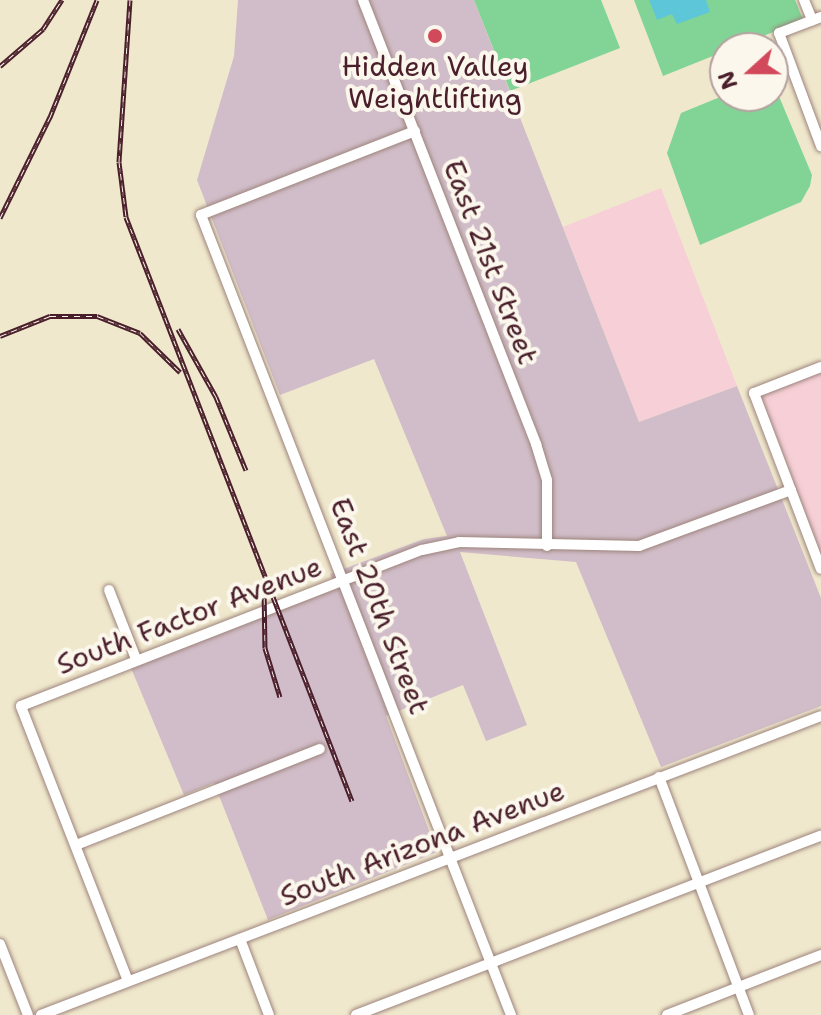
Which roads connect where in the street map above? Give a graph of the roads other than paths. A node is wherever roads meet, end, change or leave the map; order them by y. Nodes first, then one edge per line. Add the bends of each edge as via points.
1 (363, 0) edge
2 (804, 0) edge
3 (816, 18) edge
4 (415, 131) junction
5 (821, 146) edge
6 (821, 367) edge
7 (791, 490) junction
8 (547, 546) junction
9 (821, 569) edge
10 (344, 581) junction
11 (109, 590) dead end
12 (136, 659) junction
13 (821, 716) edge
14 (320, 749) dead end
15 (659, 777) junction
16 (821, 836) edge
17 (76, 845) junction
18 (450, 856) junction
19 (698, 884) junction
20 (240, 939) junction
21 (0, 944) edge
22 (821, 955) edge
23 (491, 963) junction
24 (128, 981) junction
25 (738, 987) junction
26 (28, 1015) edge
27 (41, 1015) edge
28 (269, 1015) edge
29 (356, 1015) edge
30 (511, 1015) edge
31 (667, 1015) edge
32 (749, 1015) edge

1 - 4 street, East 21st Street
2 - 3 street
3 - 5 street via 779,33
4 - 8 street, East 21st Street via 544,471
4 - 10 street, East 20th Street via 201,215
6 - 7 street via 754,393
7 - 8 street, South Factor Avenue via 639,546
7 - 9 street
8 - 10 street, South Factor Avenue via 459,542 422,550
10 - 12 street, South Factor Avenue
10 - 18 street, East 20th Street
11 - 12 street
12 - 17 street, South Factor Avenue via 21,706
13 - 15 street, South Arizona Avenue
14 - 17 street
15 - 18 street, South Arizona Avenue
15 - 19 street
16 - 19 street
17 - 24 street
18 - 20 street, South Arizona Avenue
18 - 23 street, East 20th Street
19 - 23 street
19 - 25 street
20 - 24 street, South Arizona Avenue
20 - 28 street
21 - 26 street
22 - 25 street
23 - 29 street
23 - 30 street, East 20th Street
24 - 27 street, South Arizona Avenue
25 - 31 street
25 - 32 street

